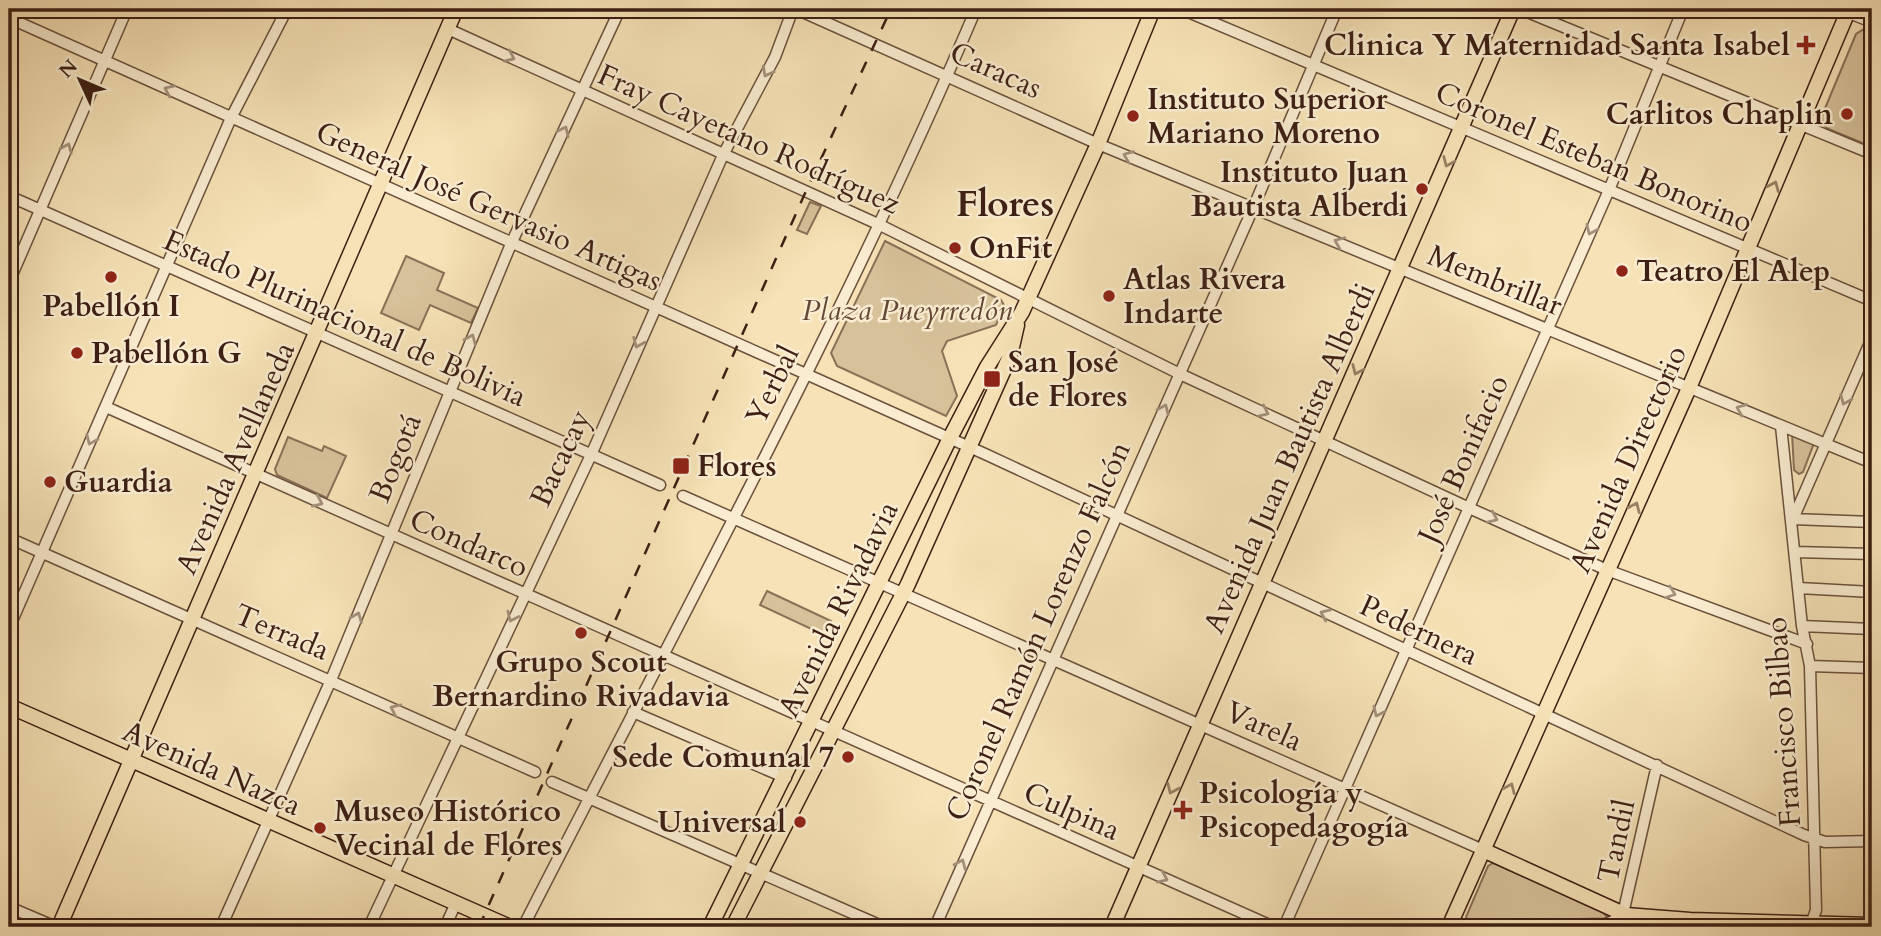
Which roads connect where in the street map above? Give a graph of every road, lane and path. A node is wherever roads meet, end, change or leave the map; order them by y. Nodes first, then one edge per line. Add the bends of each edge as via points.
1 (127, 9) edge
2 (287, 9) edge
3 (456, 9) edge
4 (620, 9) edge
5 (794, 9) edge
6 (976, 9) edge
7 (1153, 9) edge
8 (1181, 9) edge
9 (1338, 9) edge
10 (1513, 9) edge
11 (1520, 9) edge
12 (1683, 9) edge
13 (1845, 10) edge
14 (9, 18) edge
15 (1872, 22) edge
16 (447, 29) junction
17 (104, 61) junction
18 (1315, 64) junction
19 (1659, 67) junction
20 (947, 75) junction
21 (583, 91) junction
22 (231, 117) junction
23 (1800, 125) junction
24 (1462, 129) junction
25 (1098, 144) junction
26 (1872, 154) edge
27 (723, 155) junction
28 (382, 185) junction
29 (1609, 190) junction
30 (9, 196) edge
31 (1254, 206) junction
32 (40, 210) junction
33 (880, 225) junction
34 (511, 244) junction
35 (1748, 249) junction
36 (166, 264) junction
37 (1402, 269) junction
38 (9, 282) edge
39 (1027, 300) junction
40 (1872, 301) edge
41 (653, 307) junction
42 (1019, 317) junction
43 (1548, 328) junction
44 (318, 333) junction
45 (1872, 338) edge
46 (805, 374) junction
47 (1180, 374) junction
48 (1689, 388) junction
49 (449, 390) junction
50 (106, 407) junction
51 (1781, 426) junction
52 (950, 438) junction
53 (1326, 440) junction
54 (1826, 443) junction
55 (969, 446) junction
56 (591, 455) junction
57 (1872, 463) edge
58 (256, 474) junction
59 (660, 485) dead end
60 (683, 496) dead end
61 (1467, 507) junction
62 (1115, 516) junction
63 (734, 518) junction
64 (1793, 519) junction
65 (1872, 522) edge
66 (391, 535) junction
67 (9, 538) edge
68 (1795, 552) junction
69 (42, 553) junction
70 (1872, 554) edge
71 (1607, 570) junction
72 (882, 582) junction
73 (1261, 585) junction
74 (1799, 588) junction
75 (903, 592) junction
76 (1872, 592) edge
77 (523, 595) junction
78 (193, 620) junction
79 (1802, 626) junction
80 (9, 628) edge
81 (1872, 629) edge
82 (1807, 644) junction
83 (1406, 650) junction
84 (662, 655) junction
85 (1052, 659) junction
86 (1810, 666) junction
87 (1872, 668) edge
88 (331, 680) junction
89 (9, 706) edge
90 (633, 712) junction
91 (1543, 715) junction
92 (812, 723) junction
93 (1199, 726) junction
94 (832, 732) junction
95 (457, 738) junction
96 (133, 761) junction
97 (1657, 765) junction
98 (535, 772) dead end
99 (786, 778) junction
100 (552, 782) dead end
101 (1342, 789) junction
102 (589, 798) junction
103 (988, 801) junction
104 (268, 821) junction
105 (1815, 839) junction
106 (1872, 841) edge
107 (1483, 850) junction
108 (742, 863) junction
109 (1138, 867) junction
110 (762, 872) junction
111 (394, 877) junction
112 (456, 903) junction
113 (9, 906) edge
114 (1623, 921) edge
115 (1872, 925) edge
116 (1812, 926) edge
117 (57, 927) edge
118 (221, 927) edge
119 (369, 927) edge
120 (445, 927) edge
121 (510, 927) edge
122 (523, 927) edge
123 (710, 927) edge
124 (733, 927) edge
125 (884, 927) edge
126 (935, 927) edge
127 (1112, 927) edge
128 (1273, 927) edge
129 (1284, 927) edge
130 (1449, 927) edge

1 - 17 street
2 - 22 street
3 - 16 main road, Avenida Avellaneda
4 - 21 street, Bogotá
5 - 20 street, Caracas
5 -> 27 street, Bacacay via 775,57
6 - 20 street, Yerbal
7 - 25 main road, Avenida Rivadavia
8 - 18 street, Coronel Esteban Bonorino
9 - 18 street, Coronel Ramón Lorenzo Falcón
10 - 24 main road, Avenida Juan Bautista Alberdi
11 - 19 street
12 - 19 street, José Bonifacio
13 - 15 street
13 - 23 main road, Avenida Directorio
14 - 17 street, General José Gervasio Artigas
16 -> 21 street, Fray Cayetano Rodríguez
16 - 28 main road, Avenida Avellaneda
22 -> 17 street, General José Gervasio Artigas
32 -> 17 street
18 - 24 street, Coronel Esteban Bonorino
18 - 31 street, Coronel Ramón Lorenzo Falcón
19 - 23 street
19 - 29 street, José Bonifacio
20 - 25 street, Caracas
20 - 33 street, Yerbal
21 - 27 street, Fray Cayetano Rodríguez
34 -> 21 street, Bogotá
22 - 28 street, General José Gervasio Artigas
22 - 36 street
23 - 26 street
35 -> 23 main road, Avenida Directorio
24 - 29 street, Coronel Esteban Bonorino
24 -> 37 main road, Avenida Juan Bautista Alberdi
31 -> 25 street, Membrillar
25 - 39 main road, Avenida Rivadavia
27 - 33 street, Fray Cayetano Rodríguez
27 - 41 street, Bacacay
28 - 34 street, General José Gervasio Artigas
28 - 44 main road, Avenida Avellaneda
29 - 35 street, Coronel Esteban Bonorino
29 -> 43 street, José Bonifacio
30 - 32 street, Estado Plurinacional de Bolivia
37 -> 31 street, Membrillar
31 - 47 street, Coronel Ramón Lorenzo Falcón
32 - 36 street, Estado Plurinacional de Bolivia
32 - 38 street
33 - 39 street, Fray Cayetano Rodríguez
33 - 46 street, Yerbal
34 - 41 street, General José Gervasio Artigas
49 -> 34 street, Bogotá
35 - 40 street, Coronel Esteban Bonorino
35 - 48 main road, Avenida Directorio
36 - 44 street, Estado Plurinacional de Bolivia
36 - 50 street
37 - 43 street, Membrillar
37 -> 53 main road, Avenida Juan Bautista Alberdi
39 - 42 main road, Avenida Rivadavia
39 - 47 street, Fray Cayetano Rodríguez
41 - 46 street, General José Gervasio Artigas
41 -> 56 street, Bacacay
42 - 52 main road, Avenida Rivadavia via 986,367
42 - 55 main road, Avenida Rivadavia via 1010,356
43 - 48 street, Membrillar
43 - 61 street, José Bonifacio
44 - 49 street, Estado Plurinacional de Bolivia
44 - 58 main road, Avenida Avellaneda
45 -> 54 street, Francisco Bilbao
46 - 52 street, General José Gervasio Artigas
46 - 63 street, Yerbal
47 -> 53 street, Fray Cayetano Rodríguez
62 -> 47 street, Coronel Ramón Lorenzo Falcón
51 -> 48 street, Membrillar
71 -> 48 main road, Avenida Directorio
49 - 56 street, Estado Plurinacional de Bolivia
49 - 66 street, Bogotá
50 - 58 street, Condarco
50 -> 69 street
51 - 54 street, Membrillar
51 - 64 street, Francisco Bilbao
52 - 55 street, Pedernera
52 - 72 main road, Avenida Rivadavia
53 - 61 street, Fray Cayetano Rodríguez
53 - 73 main road, Avenida Juan Bautista Alberdi
54 - 57 street, Membrillar
54 - 64 street, Francisco Bilbao
55 - 62 street, Pedernera
55 - 75 main road, Avenida Rivadavia
56 - 59 street, Estado Plurinacional de Bolivia
56 - 77 street, Bacacay
58 -> 66 street, Condarco
58 - 78 main road, Avenida Avellaneda
60 - 63 street
61 -> 71 street, Fray Cayetano Rodríguez
61 - 83 street, José Bonifacio
62 - 73 street, Pedernera
62 - 85 street, Coronel Ramón Lorenzo Falcón
63 - 72 street
63 - 84 street, Yerbal
64 - 65 street
64 - 68 street, Francisco Bilbao
66 - 77 street, Condarco
88 -> 66 street, Bogotá
67 - 69 street, Terrada
68 - 70 street
68 - 74 street, Francisco Bilbao
69 - 78 street, Terrada
69 - 80 street
71 -> 82 street, Fray Cayetano Rodríguez
71 - 91 main road, Avenida Directorio
72 - 75 street, Varela
72 - 92 main road, Avenida Rivadavia
83 -> 73 street, Pedernera
73 - 93 main road, Avenida Juan Bautista Alberdi
74 - 76 street
74 - 79 street, Francisco Bilbao
75 - 85 street, Varela
75 - 94 main road, Avenida Rivadavia
77 - 84 street, Condarco
77 -> 95 street, Bacacay
78 - 88 street, Terrada
78 - 96 main road, Avenida Avellaneda
79 - 81 street
79 - 82 street, Francisco Bilbao
82 - 86 street, Francisco Bilbao
83 - 91 street, Pedernera
83 -> 101 street, José Bonifacio
84 - 90 street, Yerbal
84 - 92 street, Condarco
85 - 93 street, Varela
85 - 103 street, Coronel Ramón Lorenzo Falcón
86 - 87 street
86 - 105 street, Francisco Bilbao
95 -> 88 street, Terrada
88 - 104 street, Bogotá
89 - 96 main road, Avenida Nazca
90 - 99 street
90 - 102 street, Yerbal
91 - 97 street, Pedernera
107 -> 91 main road, Avenida Directorio
92 - 94 street, Culpina
92 - 99 main road, Avenida Rivadavia
93 - 101 street, Varela
93 -> 109 main road, Avenida Juan Bautista Alberdi
94 - 103 street, Culpina
94 - 110 main road, Avenida Rivadavia
95 - 98 street, Terrada
95 - 111 street, Bacacay
96 - 104 main road, Avenida Nazca
96 - 117 main road, Avenida Avellaneda
97 - 105 street, Pedernera
97 - 114 street, Tandil
99 - 108 main road, Avenida Rivadavia
100 - 102 street
101 - 107 street, Varela
101 - 129 street, José Bonifacio
102 - 108 street
102 - 122 street, Yerbal
103 - 109 street, Culpina
126 -> 103 street, Coronel Ramón Lorenzo Falcón
104 - 111 main road, Avenida Nazca
104 - 118 street, Bogotá
105 - 106 street, Pedernera
105 - 116 street, Francisco Bilbao
107 - 114 main road, Varela
107 - 130 main road, Avenida Directorio
108 - 110 street
108 - 123 main road, Avenida Rivadavia
109 - 127 main road, Avenida Juan Bautista Alberdi
109 -> 128 street, Culpina
110 - 124 main road, Avenida Rivadavia
110 - 125 street
111 - 112 main road, Avenida Nazca
111 - 119 street, Bacacay
112 - 120 street
112 - 121 main road, Avenida Nazca
113 - 117 street
114 - 116 main road, Varela
114 - 130 street
115 - 116 main road, Varela

